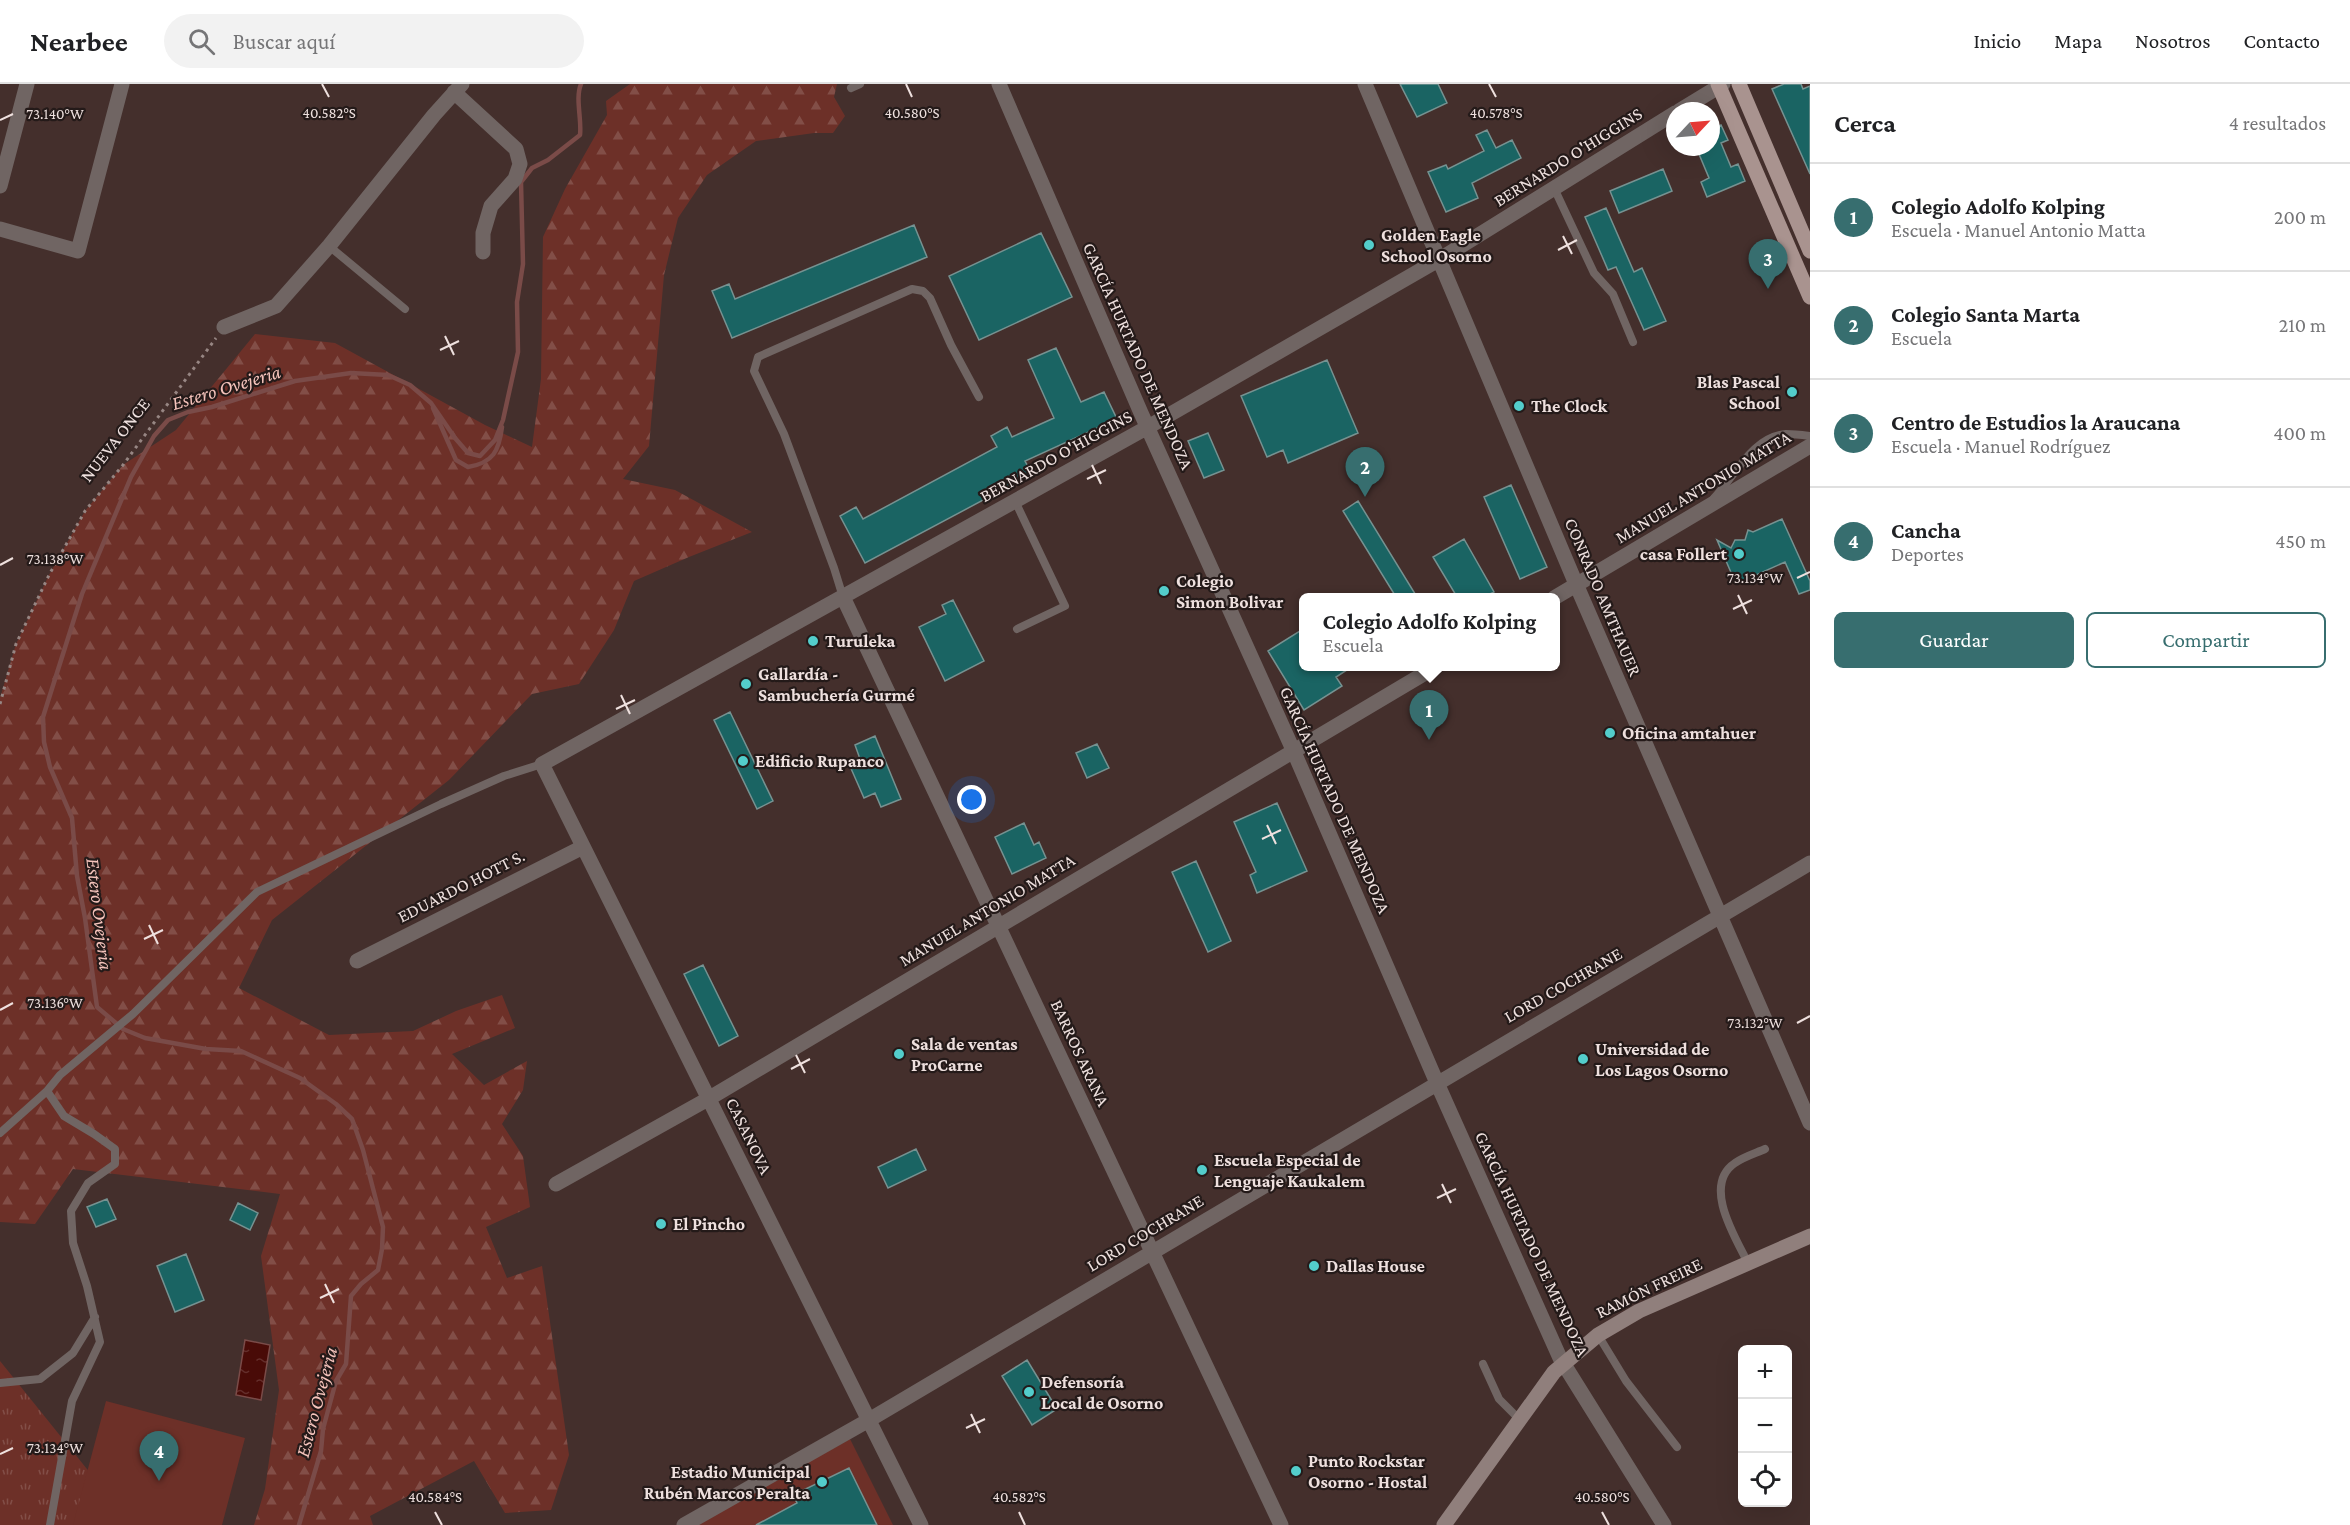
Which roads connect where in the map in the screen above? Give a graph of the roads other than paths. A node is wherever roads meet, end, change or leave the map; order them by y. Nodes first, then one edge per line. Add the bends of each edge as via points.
1 (27, 84) edge
2 (122, 84) edge
3 (860, 84) edge
4 (988, 84) edge
5 (1365, 84) edge
6 (1739, 84) edge
7 (1720, 85) edge
8 (1004, 87) edge
9 (458, 88) edge
10 (851, 88) dead end
11 (1693, 102) edge
12 (1666, 119) edge
13 (0, 186) edge
14 (1554, 188) junction
15 (0, 229) edge
16 (329, 246) junction
17 (1810, 251) edge
18 (483, 252) dead end
19 (1440, 259) junction
20 (1810, 297) edge
21 (405, 309) dead end
22 (224, 327) road end
23 (1633, 342) dead end
24 (979, 397) dead end
25 (1148, 427) junction
26 (1810, 436) edge
27 (1810, 446) edge
28 (1015, 501) junction
29 (1700, 511) junction
30 (1576, 584) junction
31 (1560, 593) edge
32 (843, 597) junction
33 (1017, 629) dead end
34 (1429, 671) edge
35 (1294, 752) junction
36 (542, 764) junction
37 (583, 847) junction
38 (1810, 863) edge
39 (1720, 916) junction
40 (998, 926) junction
41 (357, 961) dead end
42 (1437, 1083) junction
43 (46, 1091) junction
44 (708, 1099) junction
45 (1810, 1123) edge
46 (0, 1133) edge
47 (1765, 1149) dead end
48 (556, 1184) dead end
49 (1810, 1236) edge
50 (1152, 1251) junction
51 (1748, 1263) junction
52 (95, 1317) junction
53 (1598, 1335) junction
54 (1483, 1364) dead end
55 (1563, 1364) junction
56 (0, 1383) edge
57 (868, 1420) junction
58 (1520, 1420) junction
59 (1677, 1447) dead end
60 (50, 1525) edge
61 (684, 1525) edge
62 (921, 1525) edge
63 (1281, 1525) edge
64 (1444, 1525) edge
65 (1664, 1525) edge

1 - 13 street
2 - 15 street via 78,251
3 - 10 lane
4 - 8 street, GARCÍA HURTADO DE MENDOZA
5 - 19 street, CONRADO AMTHAUER
6 - 17 main road
7 - 11 street, BERNARDO O'HIGGINS
7 - 20 main road
8 - 25 street, GARCÍA HURTADO DE MENDOZA
9 - 16 street
9 - 18 street via 516,149 520,164 515,179 491,206 483,233
12 - 14 street, BERNARDO O'HIGGINS
14 - 19 street, BERNARDO O'HIGGINS
14 - 23 lane via 1594,273 1613,294
16 - 21 lane
16 - 22 street via 276,306
19 - 25 street, BERNARDO O'HIGGINS
19 - 30 street, CONRADO AMTHAUER
24 - 32 lane via 930,297 918,289 758,357 754,371 784,434
25 - 28 street, BERNARDO O'HIGGINS
25 - 35 street, GARCÍA HURTADO DE MENDOZA
26 - 29 lane via 1785,434 1759,446
27 - 29 street, MANUEL ANTONIO MATTA
28 - 32 street, BERNARDO O'HIGGINS
28 - 33 lane via 1065,606
29 - 30 street, MANUEL ANTONIO MATTA
30 - 31 street, MANUEL ANTONIO MATTA
30 - 39 street, CONRADO AMTHAUER
32 - 36 street, BERNARDO O'HIGGINS
32 - 40 street, BARROS ARANA
34 - 35 street, MANUEL ANTONIO MATTA
35 - 40 street, MANUEL ANTONIO MATTA
35 - 42 street, GARCÍA HURTADO DE MENDOZA
36 - 37 street, CASANOVA
36 - 43 lane via 441,804 256,892 133,1014
37 - 41 street, EDUARDO HOTT S.
37 - 44 street, CASANOVA
38 - 39 street, LORD COCHRANE
39 - 42 street, LORD COCHRANE
39 - 45 street, CONRADO AMTHAUER
40 - 44 street, MANUEL ANTONIO MATTA
40 - 50 street, BARROS ARANA
42 - 50 street, LORD COCHRANE
42 - 55 street, GARCÍA HURTADO DE MENDOZA
43 - 46 lane
43 - 52 lane via 64,1116 115,1149 115,1164 88,1183 71,1211 73,1243
44 - 48 street, MANUEL ANTONIO MATTA
44 - 57 street, CASANOVA
47 - 51 lane via 1734,1163 1722,1181 1724,1214
49 - 51 main road, RAMÓN FREIRE
50 - 57 street, LORD COCHRANE
50 - 63 street, BARROS ARANA
51 - 53 main road, RAMÓN FREIRE via 1639,1311
52 - 56 lane via 73,1353 40,1379
52 - 60 lane via 100,1342 72,1401
53 - 55 main road, RAMÓN FREIRE
53 - 59 lane via 1626,1380
54 - 58 lane via 1499,1399
55 - 58 main road, RAMÓN FREIRE
55 - 65 street, GARCÍA HURTADO DE MENDOZA
57 - 61 street, LORD COCHRANE
57 - 62 street, CASANOVA
58 - 64 main road, RAMÓN FREIRE

